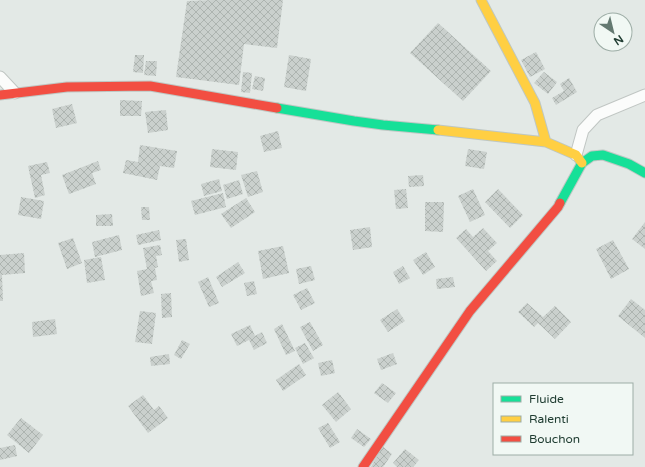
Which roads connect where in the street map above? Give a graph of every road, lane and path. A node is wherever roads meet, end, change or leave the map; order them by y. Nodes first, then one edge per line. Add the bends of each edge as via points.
1 (481, 0) edge
2 (0, 77) edge
3 (15, 93) junction
4 (0, 95) edge
5 (645, 95) edge
6 (546, 142) junction
7 (579, 159) junction
8 (645, 173) edge
9 (363, 467) edge

1 - 6 street via 535,103
2 - 3 street
3 - 4 street
3 - 6 street via 67,87 150,86 354,121
5 - 7 street via 597,115 583,130
6 - 7 street
7 - 8 street via 603,155
7 - 9 street via 558,207 470,311

